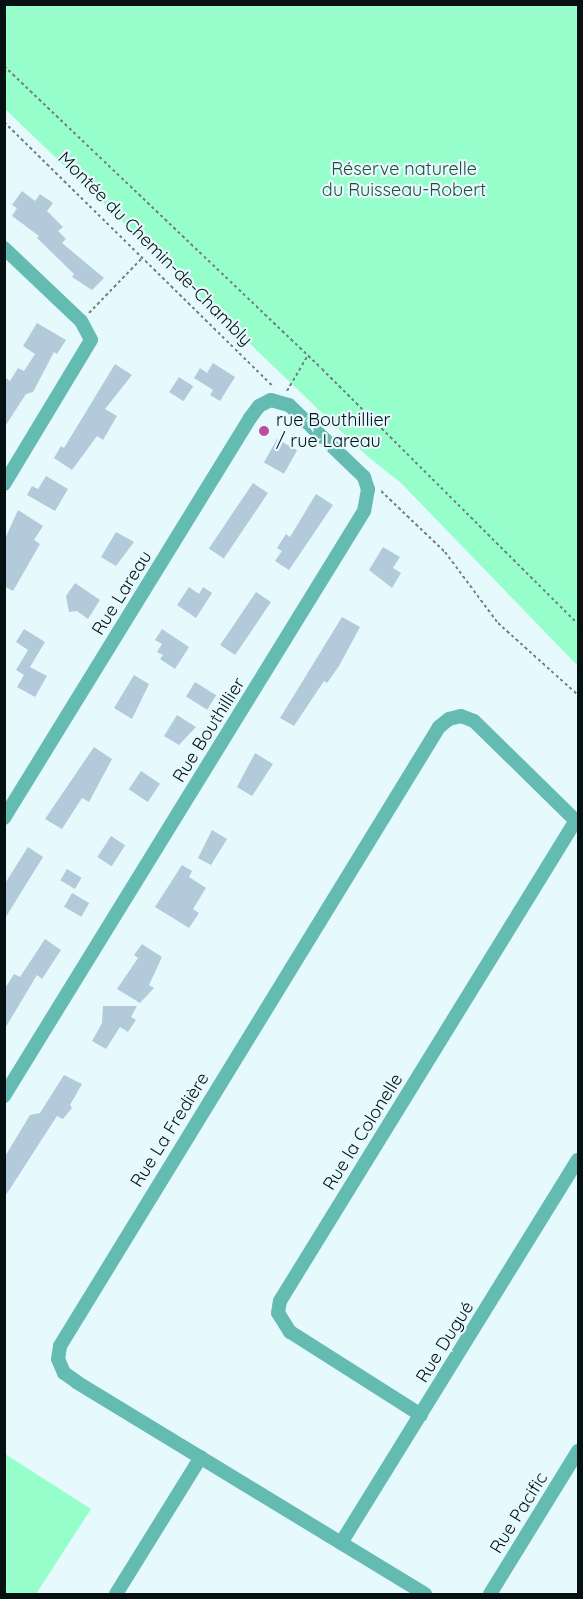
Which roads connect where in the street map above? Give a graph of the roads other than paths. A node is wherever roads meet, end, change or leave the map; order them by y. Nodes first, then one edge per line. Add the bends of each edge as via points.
1 (4, 249) edge
2 (280, 400) joint
3 (4, 484) edge
4 (4, 818) edge
5 (577, 822) edge
6 (4, 1096) edge
7 (579, 1160) edge
8 (421, 1415) junction
9 (579, 1451) edge
10 (201, 1457) junction
11 (341, 1543) junction
12 (401, 1588) edge
13 (116, 1594) edge
14 (425, 1594) edge
15 (490, 1594) edge

1 - 3 street via 84,325 88,350
2 - 4 street, Rue Lareau via 264,402 250,418
2 - 6 street, Rue Bouthillier via 351,462 368,489 359,521
5 - 8 street, Rue la Colonelle via 280,1301 278,1313 290,1332
5 - 10 street, Rue La Fredière via 474,720 461,716 440,727 66,1333 58,1359 64,1373
7 - 8 street, Rue Dugué
8 - 11 street, Rue Dugué
9 - 15 street, Rue Pacific
10 - 11 street, Rue La Fredière
10 - 13 street
11 - 12 street, Rue La Fredière
12 - 14 street

